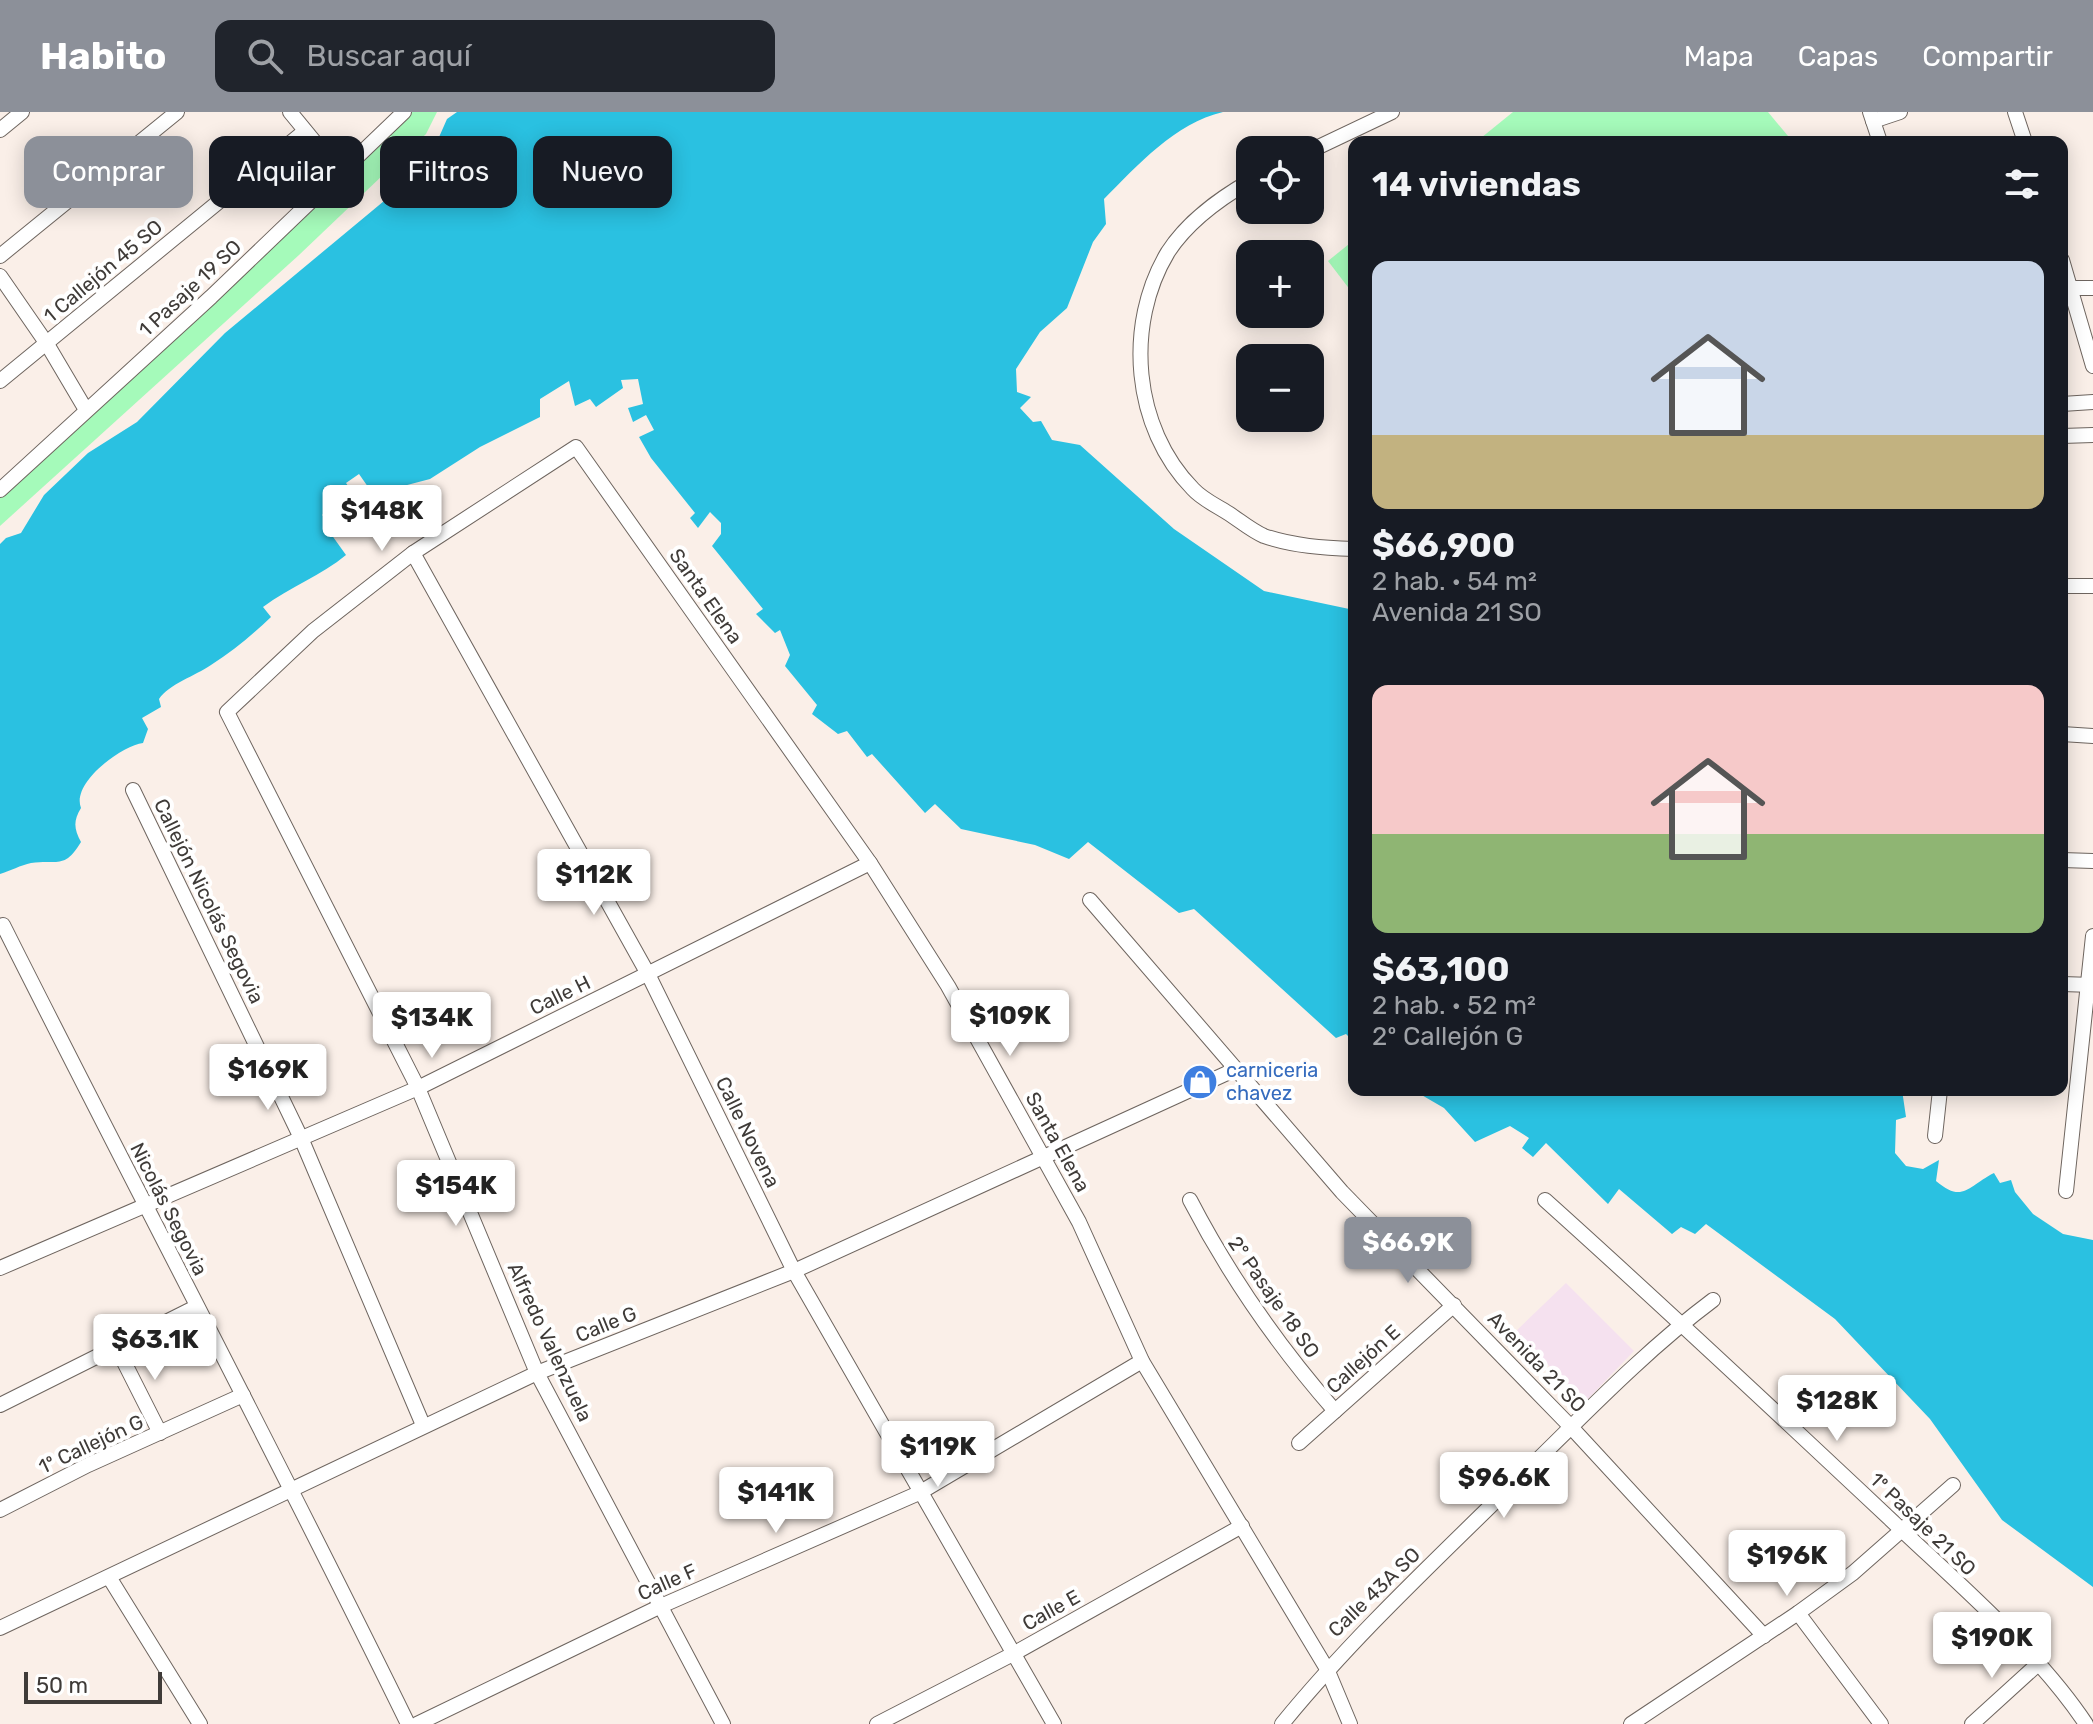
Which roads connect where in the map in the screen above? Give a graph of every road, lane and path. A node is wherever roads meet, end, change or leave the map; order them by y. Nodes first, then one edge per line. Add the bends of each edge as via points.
1 (22, 112) edge
2 (177, 112) edge
3 (290, 112) edge
4 (1392, 112) edge
5 (1900, 112) edge
6 (2015, 112) edge
7 (399, 114) edge
8 (1872, 117) edge
9 (0, 130) edge
10 (305, 131) junction
11 (309, 136) edge
12 (2023, 136) edge
13 (1324, 144) edge
14 (364, 150) edge
15 (1236, 189) edge
16 (304, 208) edge
17 (0, 256) edge
18 (0, 276) edge
19 (2068, 279) edge
20 (2071, 288) junction
21 (2093, 288) edge
22 (47, 344) junction
23 (2093, 366) edge
24 (0, 381) edge
25 (2093, 402) edge
26 (2068, 404) edge
27 (86, 410) junction
28 (2093, 435) edge
29 (2068, 436) edge
30 (0, 490) edge
31 (1348, 549) edge
32 (413, 553) junction
33 (2068, 586) edge
34 (2093, 586) edge
35 (2068, 734) edge
36 (2093, 736) edge
37 (133, 790) dead end
38 (2068, 860) edge
39 (2093, 861) edge
40 (870, 863) junction
41 (1090, 900) dead end
42 (3, 925) dead end
43 (2093, 936) edge
44 (648, 974) junction
45 (2068, 984) edge
46 (2090, 985) edge
47 (1234, 1070) junction
48 (418, 1088) junction
49 (1939, 1096) edge
50 (1935, 1136) dead end
51 (301, 1138) junction
52 (1044, 1157) junction
53 (2066, 1191) dead end
54 (1190, 1200) dead end
55 (1545, 1200) dead end
56 (144, 1205) junction
57 (0, 1268) edge
58 (794, 1271) junction
59 (1713, 1300) dead end
60 (1454, 1305) junction
61 (196, 1307) junction
62 (1682, 1323) junction
63 (117, 1348) junction
64 (1142, 1361) junction
65 (537, 1373) junction
66 (243, 1395) junction
67 (0, 1405) edge
68 (1335, 1411) junction
69 (423, 1425) junction
70 (1571, 1427) junction
71 (160, 1433) junction
72 (1299, 1443) dead end
73 (1953, 1485) dead end
74 (293, 1488) junction
75 (919, 1493) junction
76 (0, 1510) edge
77 (1242, 1526) junction
78 (1901, 1530) junction
79 (109, 1577) junction
80 (661, 1606) junction
81 (1798, 1613) junction
82 (0, 1628) edge
83 (1764, 1636) junction
84 (1013, 1654) junction
85 (2038, 1664) junction
86 (1327, 1669) junction
87 (200, 1724) edge
88 (408, 1724) edge
89 (417, 1724) edge
90 (723, 1724) edge
91 (877, 1724) edge
92 (1054, 1724) edge
93 (1282, 1724) edge
94 (1350, 1724) edge
95 (1631, 1724) edge
96 (1881, 1724) edge
97 (1972, 1724) edge
98 (2086, 1724) edge

1 - 9 street
2 - 17 street
3 - 10 street
4 - 13 street
5 - 8 street
6 - 12 street
7 - 14 street, 1 Pasaje 19 SO
10 - 11 street
10 - 22 street, 1 Callejón 45 SO
15 - 31 street via 1211,204 1168,252 1143,317 1140,376 1151,422 1168,458 1194,491 1262,535 1313,548
16 - 27 street, 1 Pasaje 19 SO
18 - 22 street
19 - 20 street
20 - 21 street
20 - 23 street
22 - 24 street, 1 Callejón 45 SO
22 - 27 street
25 - 26 street
27 - 30 street, 1 Pasaje 19 SO
28 - 29 street
32 - 40 street, Santa Elena via 576,447
32 - 44 street, Calle Novena
32 - 48 street, Alfredo Valenzuela via 313,631 227,712
33 - 34 street
35 - 36 street
37 - 51 street, Callejón Nicolás Segovia
38 - 39 street
40 - 44 street, Calle H
40 - 52 street, Santa Elena via 948,986
41 - 47 street, Avenida 21 SO
42 - 56 street, Nicolás Segovia
43 - 46 street
44 - 48 street, Calle H
44 - 58 street, Calle Novena
45 - 46 street
46 - 53 street
47 - 52 street, Calle G
47 - 60 street, Avenida 21 SO via 1342,1192
48 - 51 street, Calle H
48 - 65 street, Alfredo Valenzuela
49 - 50 street
51 - 56 street, Calle H
51 - 69 street, Callejón Nicolás Segovia
52 - 58 street, Calle G
52 - 64 street, Santa Elena
54 - 68 street, 2° Pasaje 18 SO via 1278,1344
55 - 62 street, 1º Pasaje 21 SO
56 - 57 street, Calle H
56 - 61 street, Nicolás Segovia
58 - 65 street, Calle G
58 - 75 street, Calle Novena
59 - 62 street, Calle 43A SO
60 - 68 street, Callejón E
60 - 70 street, Avenida 21 SO
61 - 63 street
61 - 66 street, Nicolás Segovia
62 - 70 street, Calle 43A SO
62 - 78 street, 1º Pasaje 21 SO
63 - 67 street
63 - 71 street
64 - 75 street, Calle F
64 - 77 street, Santa Elena
65 - 69 street, Calle G
65 - 80 street, Alfredo Valenzuela
66 - 71 street, 1º Callejón G
66 - 74 street, Nicolás Segovia
68 - 72 street, Callejón E
69 - 74 street, Calle G
70 - 83 street, Avenida 21 SO
70 - 86 street, Calle 43A SO
71 - 76 street, 1º Callejón G
73 - 78 street
74 - 79 street, Calle G
74 - 88 street, Nicolás Segovia
75 - 80 street, Calle F
75 - 84 street, Calle Novena
77 - 84 street, Calle E
77 - 86 street, Santa Elena
78 - 81 street
78 - 85 street, 1º Pasaje 21 SO
79 - 82 street, Calle G
79 - 87 street
80 - 89 street, Calle F
80 - 90 street, Alfredo Valenzuela
81 - 83 street
81 - 96 street
83 - 95 street
84 - 91 street, Calle E
84 - 92 street, Calle Novena
85 - 97 street
85 - 98 street, 1º Pasaje 21 SO
86 - 93 street, Calle 43A SO
86 - 94 street, Santa Elena

